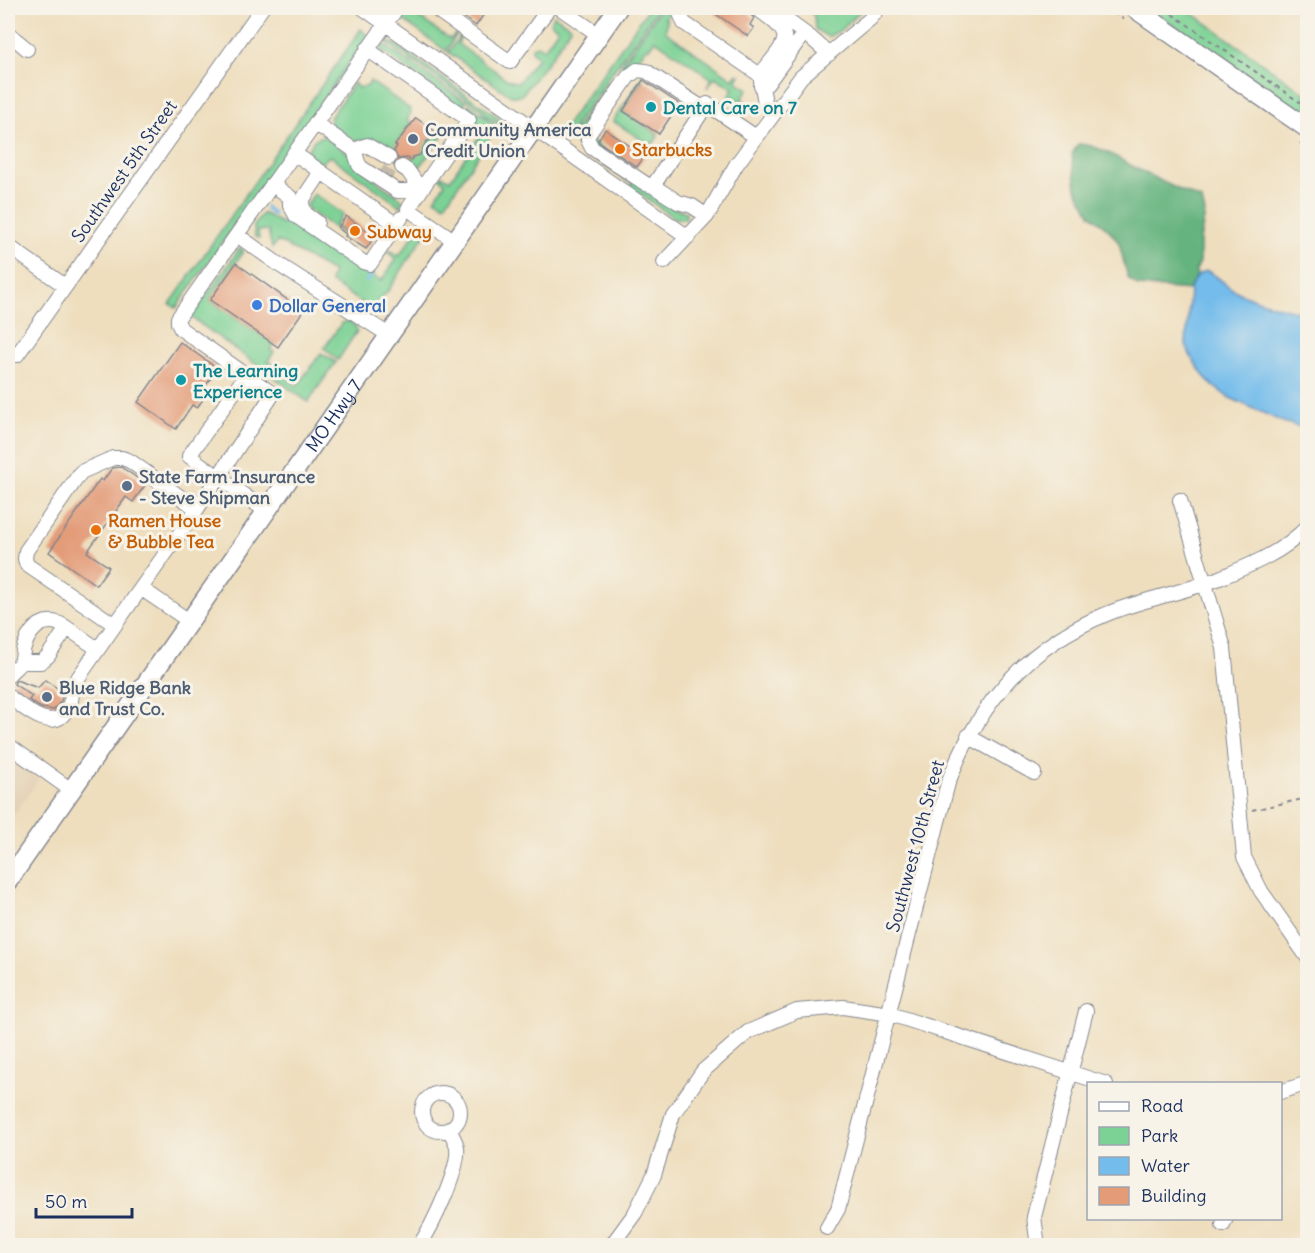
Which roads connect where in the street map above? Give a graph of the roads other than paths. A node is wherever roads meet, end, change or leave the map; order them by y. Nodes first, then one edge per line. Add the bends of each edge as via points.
1 (262, 8) edge
2 (363, 8) edge
3 (397, 8) edge
4 (434, 8) edge
5 (549, 8) edge
6 (560, 8) edge
7 (618, 8) edge
8 (681, 8) edge
9 (756, 8) edge
10 (770, 8) edge
11 (879, 8) edge
12 (1134, 8) edge
13 (385, 23) junction
14 (8, 33) edge
15 (804, 33) junction
16 (599, 35) junction
17 (27, 49) dead end
18 (367, 49) junction
19 (829, 54) junction
20 (761, 81) junction
21 (704, 109) junction
22 (776, 111) junction
23 (315, 123) junction
24 (534, 127) junction
25 (1308, 129) edge
26 (756, 137) junction
27 (354, 150) junction
28 (294, 153) junction
29 (385, 164) tunnel mouth
30 (321, 172) junction
31 (398, 174) tunnel mouth
32 (272, 184) junction
33 (653, 186) junction
34 (421, 190) junction
35 (408, 209) junction
36 (707, 216) junction
37 (397, 225) junction
38 (237, 235) junction
39 (688, 237) junction
40 (455, 241) junction
41 (8, 246) edge
42 (664, 262) dead end
43 (370, 264) junction
44 (65, 286) junction
45 (389, 335) junction
46 (16, 355) dead end
47 (246, 375) junction
48 (219, 477) junction
49 (1180, 500) dead end
50 (197, 509) junction
51 (266, 511) junction
52 (1308, 526) edge
53 (1203, 584) junction
54 (142, 589) junction
55 (189, 621) junction
56 (115, 625) junction
57 (67, 628) junction
58 (98, 649) junction
59 (21, 662) junction
60 (8, 676) edge
61 (8, 696) edge
62 (968, 736) junction
63 (8, 745) edge
64 (1034, 773) dead end
65 (71, 790) junction
66 (8, 881) edge
67 (1308, 958) edge
68 (1086, 1011) dead end
69 (890, 1014) junction
70 (1070, 1072) junction
71 (1103, 1082) edge
72 (1308, 1083) edge
73 (1282, 1092) edge
74 (449, 1129) dead end
75 (827, 1228) dead end
76 (420, 1245) edge
77 (611, 1245) edge
78 (1038, 1245) edge

1 - 44 street, Southwest 5th Street
2 - 13 street
3 - 13 street
4 - 5 street via 510,62
6 - 16 street
7 - 16 main road, MO Hwy 7
8 - 20 street via 684,23
9 - 20 street via 776,22 785,36
10 - 15 street
11 - 19 street
12 - 25 main road
13 - 18 street
13 - 24 street
14 - 17 street
15 - 19 street
15 - 20 street via 767,84
16 - 24 main road, MO Hwy 7
18 - 23 street
18 - 34 street via 469,120
19 - 22 street via 801,77
20 - 22 street via 765,103
21 - 26 street via 707,104
21 - 33 street
21 - 33 street via 646,71 637,70 588,135 592,148
22 - 26 street
23 - 27 street
23 - 28 street
24 - 39 street
24 - 40 main road, MO Hwy 7
26 - 36 street
27 - 29 street via 367,145
27 - 34 street via 362,168 397,191
28 - 30 street
28 - 32 street
30 - 37 street
30 - 43 street via 303,198 302,208
31 - 34 street via 401,185
32 - 38 street
32 - 43 street via 290,197 296,216
33 - 36 street
34 - 35 street
35 - 37 street
35 - 40 street
36 - 39 street
37 - 43 street
38 - 45 street
38 - 47 street via 178,323
39 - 42 street
40 - 45 main road, MO Hwy 7
41 - 44 street
44 - 46 street, Southwest 5th Street
45 - 51 main road, MO Hwy 7
47 - 48 street via 270,392 271,398
47 - 48 street via 189,456
48 - 50 street
48 - 51 street
49 - 53 street
50 - 54 street
50 - 56 street via 122,458 81,472 26,551 25,559 27,565
51 - 55 main road, MO Hwy 7
52 - 53 street, Southwest 10th Street via 1284,546 1249,566
53 - 62 street, Southwest 10th Street via 1110,613 1059,639 1011,678
53 - 67 street via 1224,648 1244,856 1261,891
54 - 55 street
54 - 56 street
55 - 65 main road, MO Hwy 7
56 - 58 street
57 - 58 street
57 - 59 street via 41,662
57 - 59 street via 58,621 36,627 24,646
58 - 61 street via 71,688 72,696 63,715 53,720 42,719
59 - 60 street
62 - 64 street
62 - 69 street, Southwest 10th Street via 948,783
63 - 65 street
65 - 66 main road, MO Hwy 7
68 - 70 street
69 - 70 street
69 - 75 street, Southwest 10th Street via 838,1209
69 - 77 street via 843,1006 797,1011 748,1032 703,1071 673,1114 654,1175
70 - 71 street
70 - 78 street via 1034,1217
72 - 73 street
74 - 76 street via 457,1148 452,1173 434,1221

